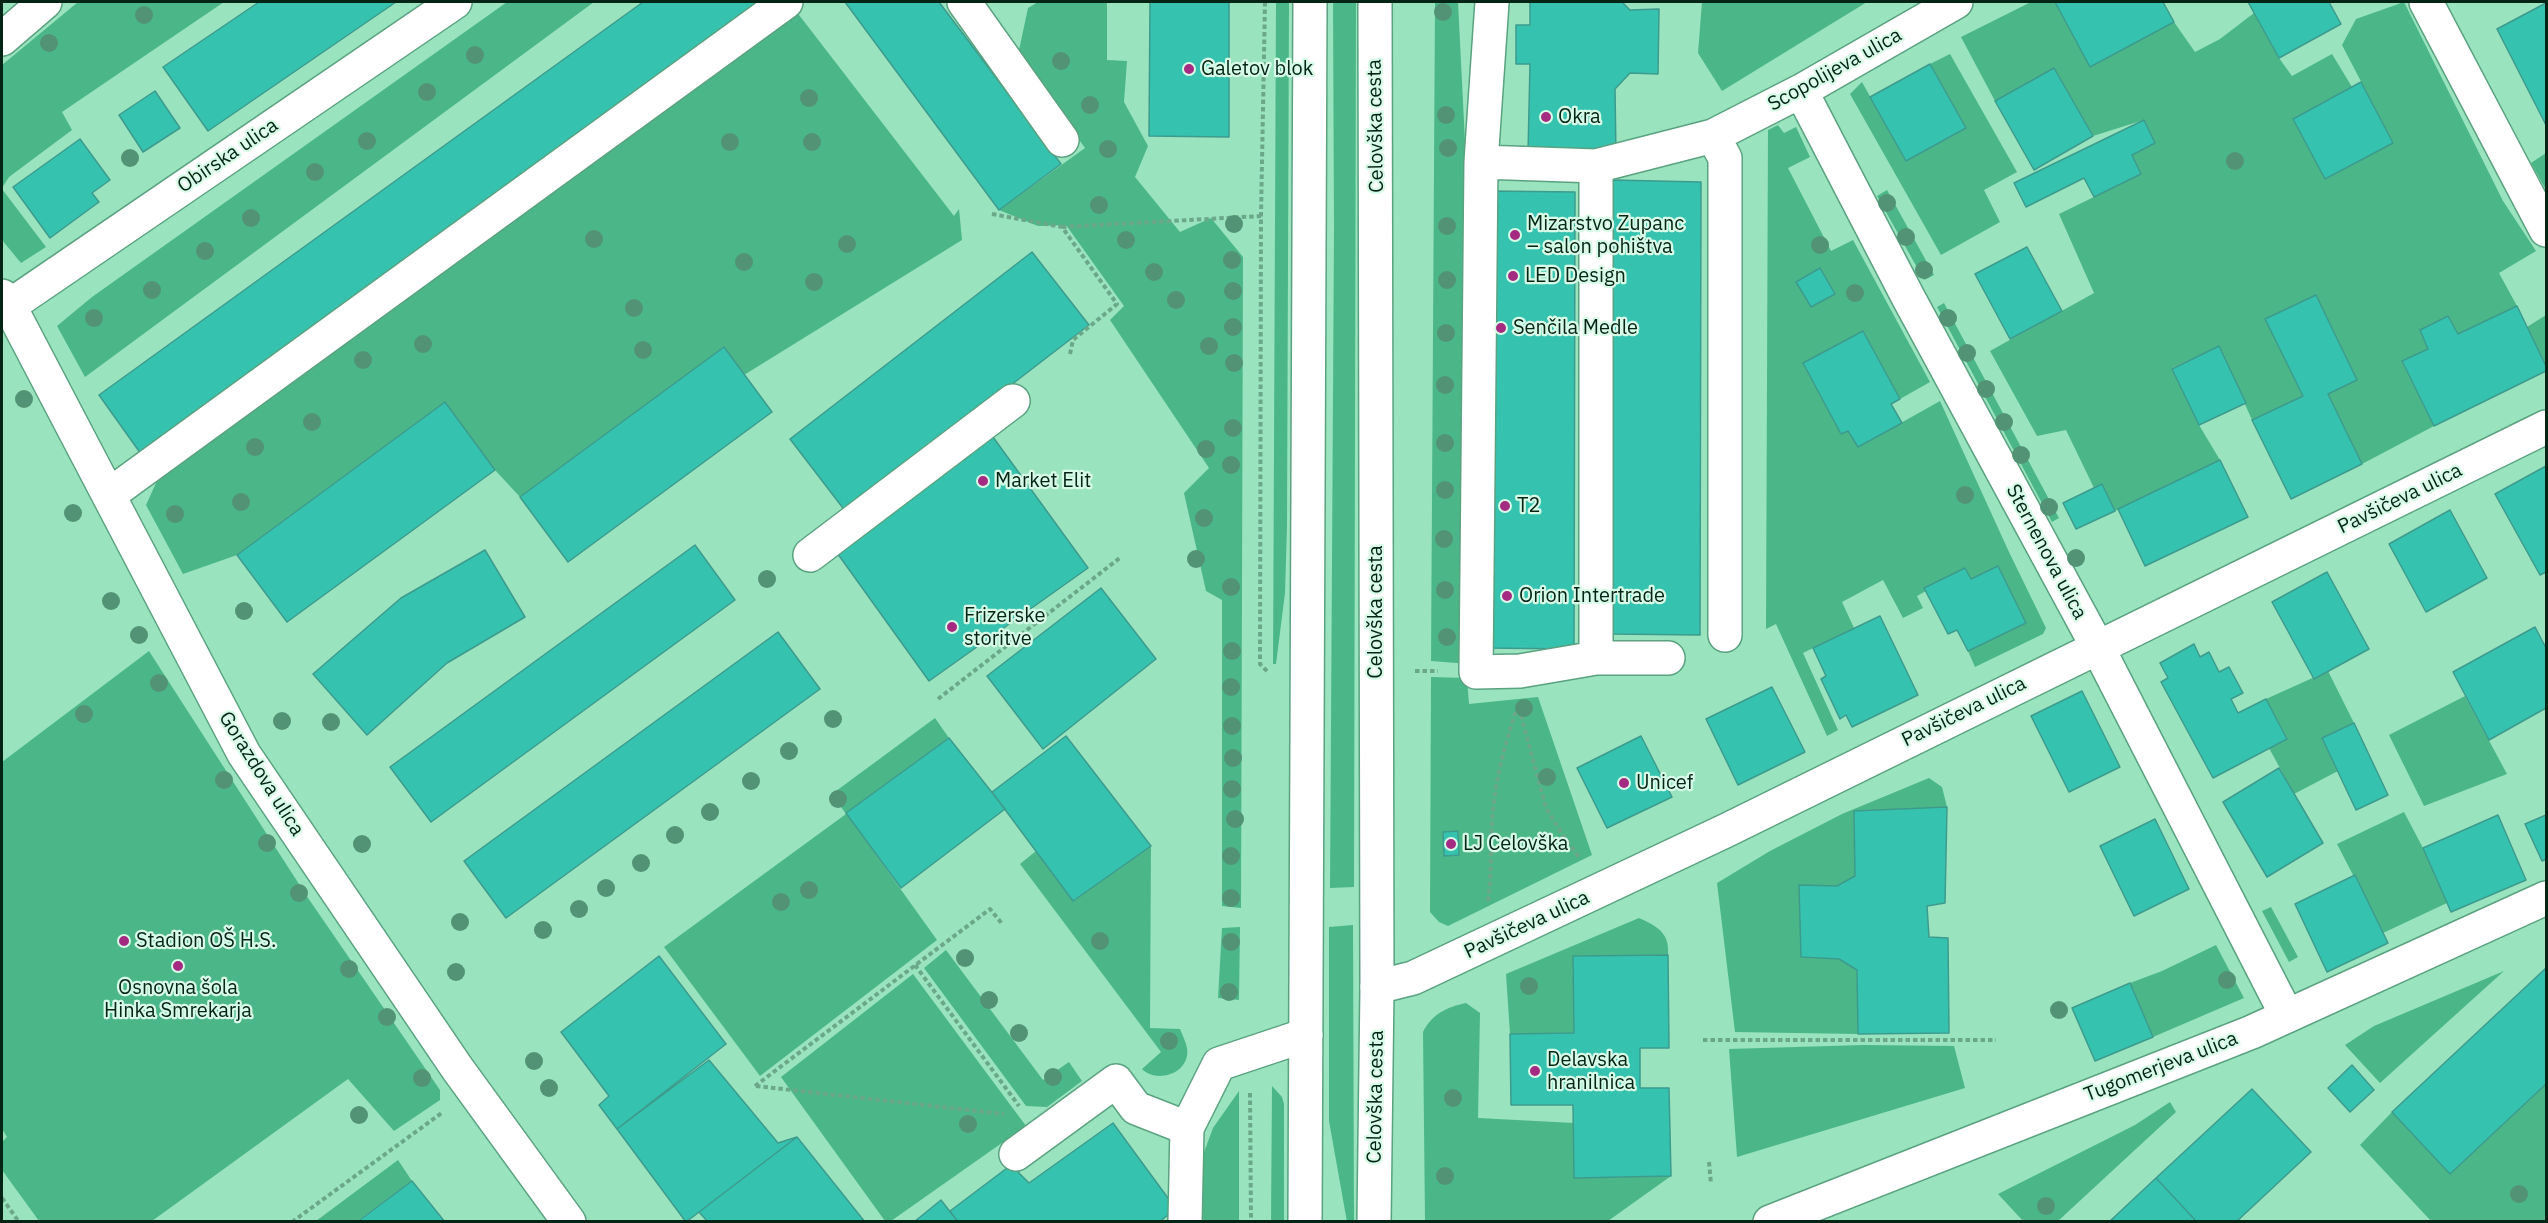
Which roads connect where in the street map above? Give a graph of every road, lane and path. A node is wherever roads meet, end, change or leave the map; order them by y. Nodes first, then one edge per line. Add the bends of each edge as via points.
1 (45, 2) edge
2 (455, 2) edge
3 (786, 2) edge
4 (964, 2) edge
5 (1265, 2) edge
6 (1310, 2) edge
7 (1375, 2) edge
8 (1492, 2) edge
9 (1956, 2) edge
10 (2426, 2) edge
11 (2, 39) edge
12 (1801, 91) junction
13 (1713, 136) junction
14 (1062, 140) dead end
15 (1481, 162) junction
16 (1596, 166) junction
17 (992, 214) dead end
18 (1261, 216) junction
19 (1062, 227) junction
20 (2547, 230) edge
21 (4, 304) edge
22 (1070, 354) dead end
23 (1013, 401) dead end
24 (2547, 427) edge
25 (109, 495) junction
26 (810, 555) dead end
27 (1121, 557) dead end
28 (1725, 635) dead end
29 (2097, 646) junction
30 (1596, 658) junction
31 (1668, 658) dead end
32 (1260, 664) dead end
33 (938, 699) dead end
34 (1583, 863) dead end
35 (2547, 898) edge
36 (1486, 910) dead end
37 (1002, 925) dead end
38 (915, 965) junction
39 (1377, 987) junction
40 (2286, 1014) junction
41 (1306, 1035) junction
42 (1703, 1040) dead end
43 (1996, 1040) dead end
44 (1250, 1086) dead end
45 (473, 1090) junction
46 (1187, 1128) junction
47 (1027, 1136) junction
48 (1709, 1162) dead end
49 (1712, 1184) dead end
50 (2, 1198) edge
51 (19, 1221) edge
52 (292, 1221) edge
53 (569, 1221) edge
54 (1185, 1221) edge
55 (1251, 1221) edge
56 (1305, 1221) edge
57 (1374, 1221) edge
58 (1770, 1221) edge

1 - 11 street
2 - 21 street, Obirska ulica
3 - 25 street
4 - 14 street
5 - 18 path
6 - 41 street
7 - 39 street, Celovška cesta
8 - 15 street
9 - 12 street, Scopolijeva ulica
10 - 20 street
12 - 13 street, Scopolijeva ulica
12 - 29 street, Sternenova ulica
13 - 16 street, Scopolijeva ulica
13 - 28 street via 1725,158
15 - 16 street, Scopolijeva ulica
15 - 30 street via 1476,672 1520,671
16 - 30 street
17 - 19 path
18 - 19 path
18 - 32 path
19 - 22 path via 1117,304 1073,340
21 - 25 street, Gorazdova ulica
23 - 26 street
24 - 29 street, Pavšičeva ulica
25 - 45 street, Gorazdova ulica via 244,754
27 - 33 path
29 - 39 street, Pavšičeva ulica via 1621,880 1413,978
29 - 40 street, Sternenova ulica
30 - 31 street
34 - 36 path via 1546,808 1518,704 1495,795 1492,874
35 - 40 street, Tugomerjeva ulica
37 - 38 path via 990,909
38 - 47 path
38 - 47 path via 755,1086
39 - 57 street, Celovška cesta
40 - 58 street, Tugomerjeva ulica via 2252,1032
41 - 46 street via 1219,1064
41 - 56 street
42 - 43 path
44 - 55 path
45 - 52 path
45 - 53 street, Gorazdova ulica
46 - 47 street via 1136,1108 1116,1081
46 - 54 street
48 - 49 path
50 - 51 path

